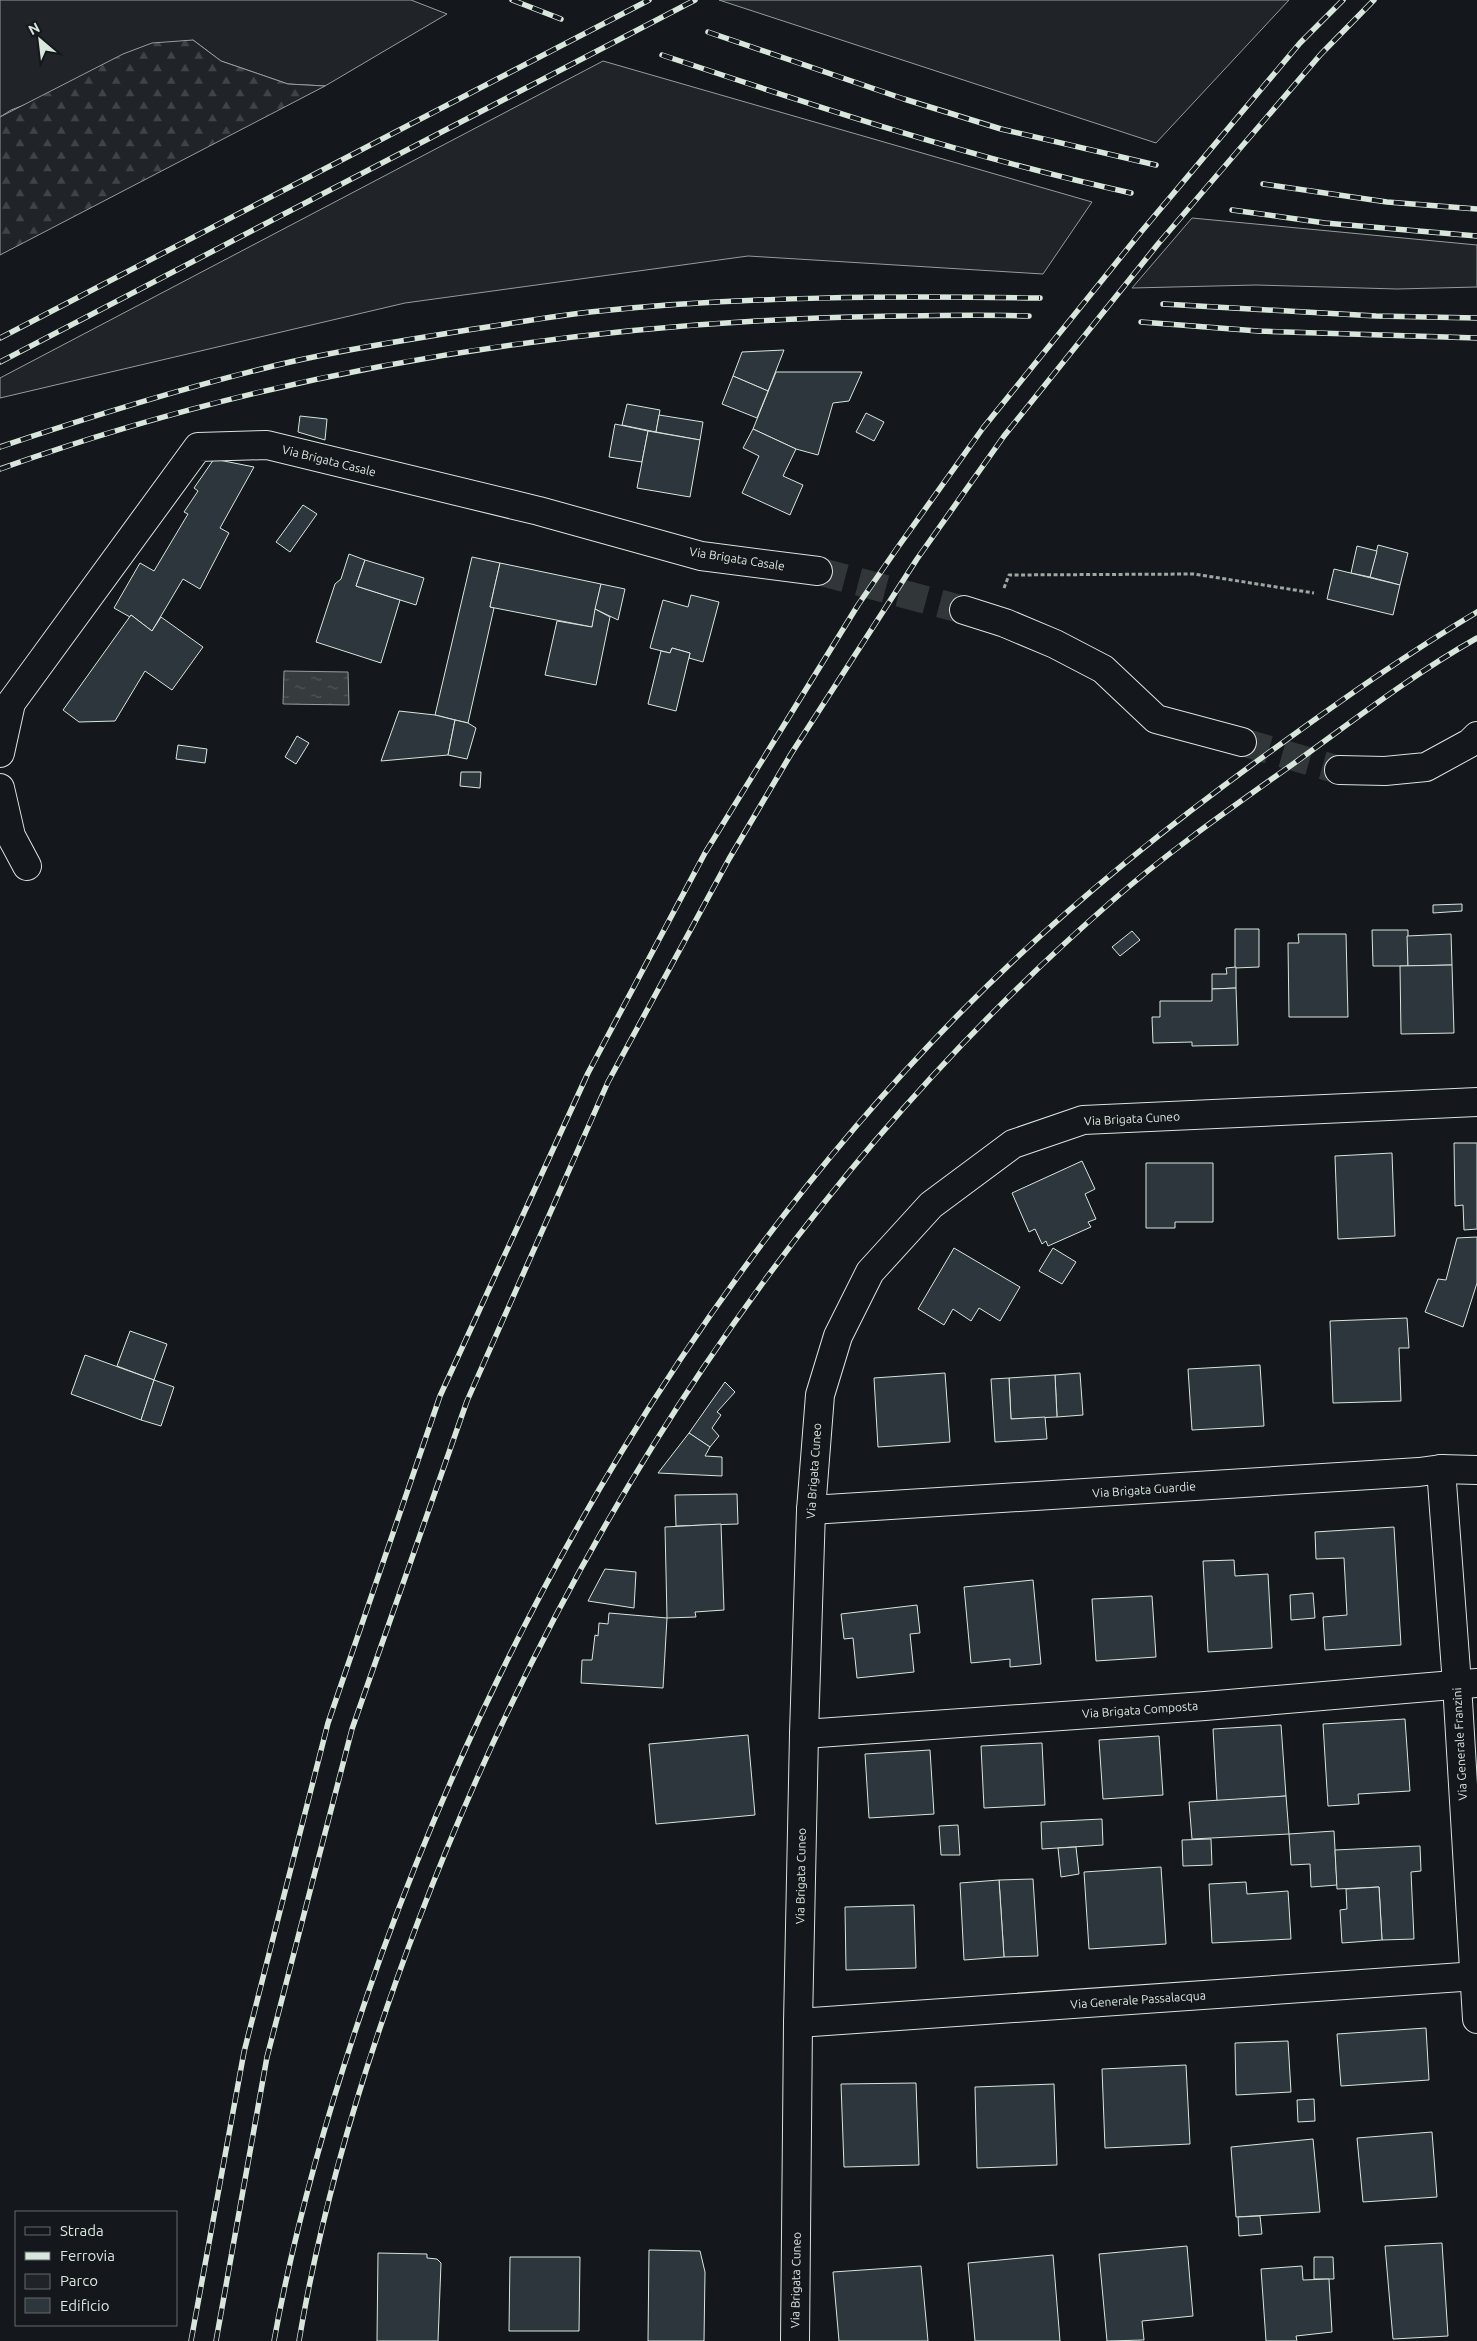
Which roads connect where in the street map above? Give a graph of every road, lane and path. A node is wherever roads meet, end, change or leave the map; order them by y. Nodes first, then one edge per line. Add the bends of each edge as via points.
1 (818, 571) tunnel mouth
2 (1314, 593) dead end
3 (964, 610) tunnel mouth
4 (991, 619) junction
5 (1477, 736) edge
6 (1242, 742) tunnel mouth
7 (0, 753) edge
8 (1339, 770) tunnel mouth
9 (0, 788) edge
10 (28, 866) dead end
11 (1477, 1102) edge
12 (1441, 1469) junction
13 (1477, 1470) edge
14 (811, 1510) junction
15 (1467, 1684) edge
16 (804, 1734) junction
17 (1475, 1977) edge
18 (1477, 2019) edge
19 (798, 2023) junction
20 (795, 2341) edge

1 - 7 street, Via Brigata Casale via 701,556 539,511 267,446 198,447 11,703
2 - 4 path via 1194,574 1009,575
3 - 4 street
4 - 6 street via 1055,644 1103,669 1156,719
5 - 8 street via 1470,744 1426,767 1385,771
9 - 10 street via 11,836
11 - 14 street, Via Brigata Cuneo via 1083,1120 1013,1144 931,1205 870,1272 838,1336 820,1395
12 - 13 street, Via Brigata Guardie
12 - 14 street, Via Brigata Guardie
12 - 15 street, Via Generale Franzini
14 - 16 street, Via Brigata Cuneo
15 - 16 street, Via Brigata Composta
15 - 17 street, Via Generale Franzini
16 - 19 street, Via Brigata Cuneo
17 - 18 street, Via Generale Franzini
17 - 19 street, Via Generale Passalacqua
19 - 20 street, Via Brigata Cuneo

